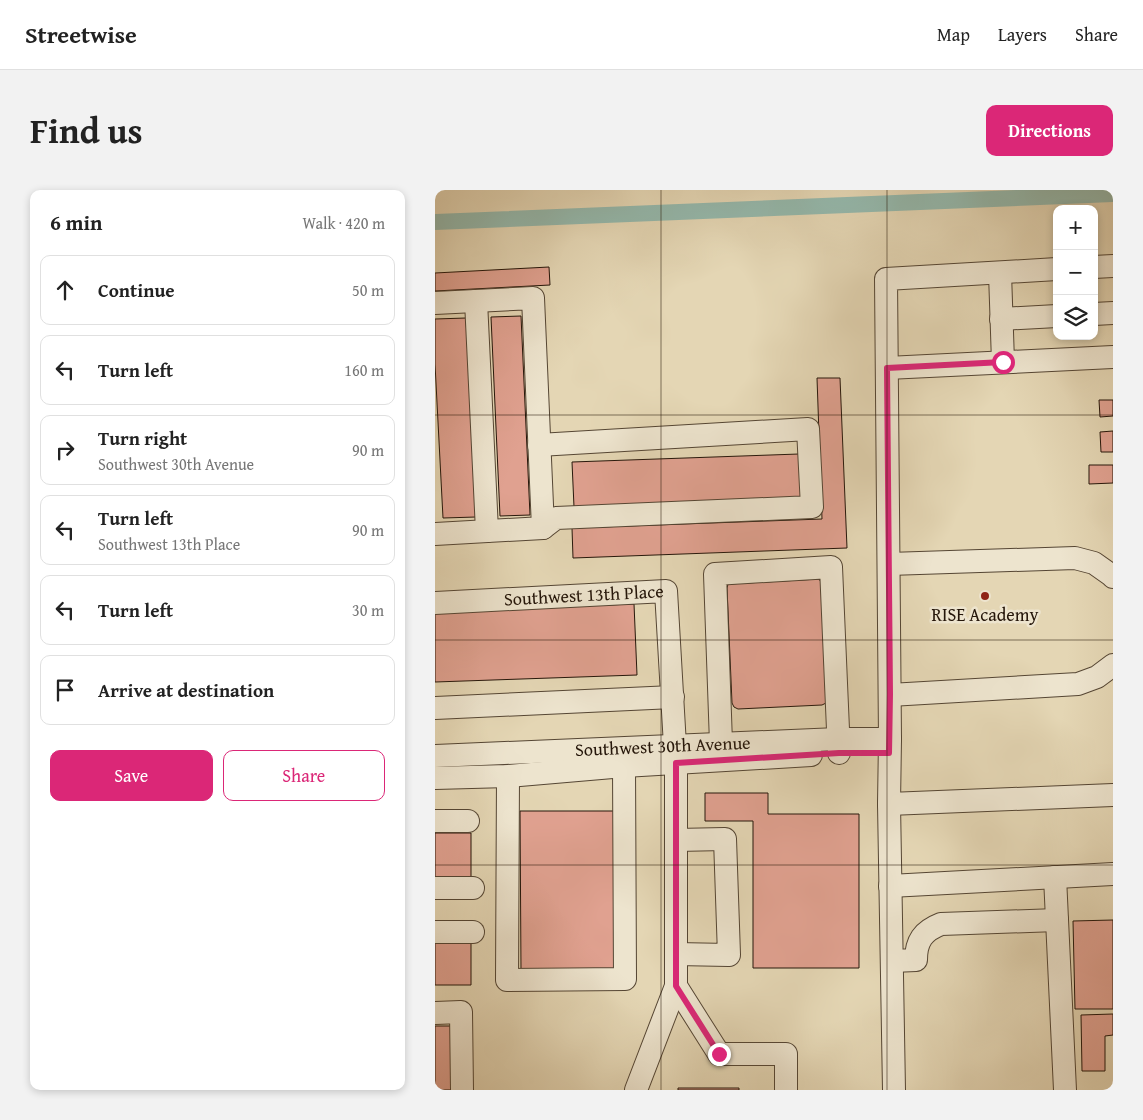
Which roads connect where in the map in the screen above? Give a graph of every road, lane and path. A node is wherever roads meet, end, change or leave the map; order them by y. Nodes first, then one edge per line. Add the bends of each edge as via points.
1 (1113, 266) edge
2 (1098, 268) edge
3 (1053, 270) edge
4 (999, 272) junction
5 (476, 301) junction
6 (435, 303) edge
7 (1113, 313) edge
8 (1098, 314) edge
9 (1053, 316) edge
10 (1001, 319) junction
11 (1113, 357) edge
12 (1003, 362) junction
13 (887, 368) junction
14 (539, 444) junction
15 (543, 528) junction
16 (487, 531) junction
17 (435, 534) edge
18 (889, 564) junction
19 (1113, 577) edge
20 (435, 603) edge
21 (1113, 665) edge
22 (890, 694) junction
23 (673, 698) junction
24 (435, 708) edge
25 (721, 743) junction
26 (839, 746) junction
27 (890, 746) junction
28 (676, 754) junction
29 (435, 756) edge
30 (624, 766) junction
31 (508, 776) junction
32 (435, 778) edge
33 (1113, 795) edge
34 (889, 804) junction
35 (435, 821) edge
36 (468, 821) dead end
37 (676, 840) junction
38 (1113, 874) edge
39 (1055, 877) junction
40 (890, 886) junction
41 (435, 888) edge
42 (473, 888) dead end
43 (1057, 920) junction
44 (435, 932) edge
45 (473, 932) dead end
46 (676, 954) junction
47 (891, 961) junction
48 (676, 986) junction
49 (435, 1012) edge
50 (462, 1090) edge
51 (636, 1090) edge
52 (786, 1090) edge
53 (894, 1090) edge
54 (1065, 1090) edge

1 - 2 street
3 - 4 street
4 - 10 street
4 - 13 street via 886,279
5 - 6 street
5 - 14 street via 533,298
5 - 16 street
7 - 8 street
9 - 10 street
10 - 12 street
11 - 12 street
12 - 13 street
13 - 18 street
14 - 15 street
14 - 15 street via 808,429 812,507 556,518
15 - 16 street
16 - 17 street
18 - 19 street via 1075,558 1094,563
18 - 22 street
20 - 23 street, Southwest 13th Place via 666,591
21 - 22 street via 1097,677 1078,684
22 - 27 street
23 - 24 street
23 - 28 street, Southwest 13th Place
25 - 26 street, Southwest 30th Avenue
25 - 26 street via 715,574 831,567
25 - 28 street, Southwest 30th Avenue
26 - 27 street, Southwest 30th Avenue
26 - 28 street, Southwest 30th Avenue
27 - 34 street
28 - 29 street, Southwest 30th Avenue
28 - 30 street, Southwest 30th Avenue
28 - 37 street, Southwest 13th Place
30 - 31 street, Southwest 30th Avenue
30 - 31 street via 625,979 507,980
31 - 32 street, Southwest 30th Avenue
33 - 34 street
34 - 40 street
35 - 36 street
37 - 46 street, Southwest 13th Place
37 - 46 street via 725,840 729,955
38 - 39 street
39 - 40 street
39 - 43 street
40 - 47 street
41 - 42 street
43 - 47 street via 941,924 919,941 916,960
43 - 54 street
44 - 45 street
46 - 48 street, Southwest 13th Place
47 - 53 street
48 - 51 street
48 - 52 street via 719,1054 786,1054
49 - 50 street via 461,1012

